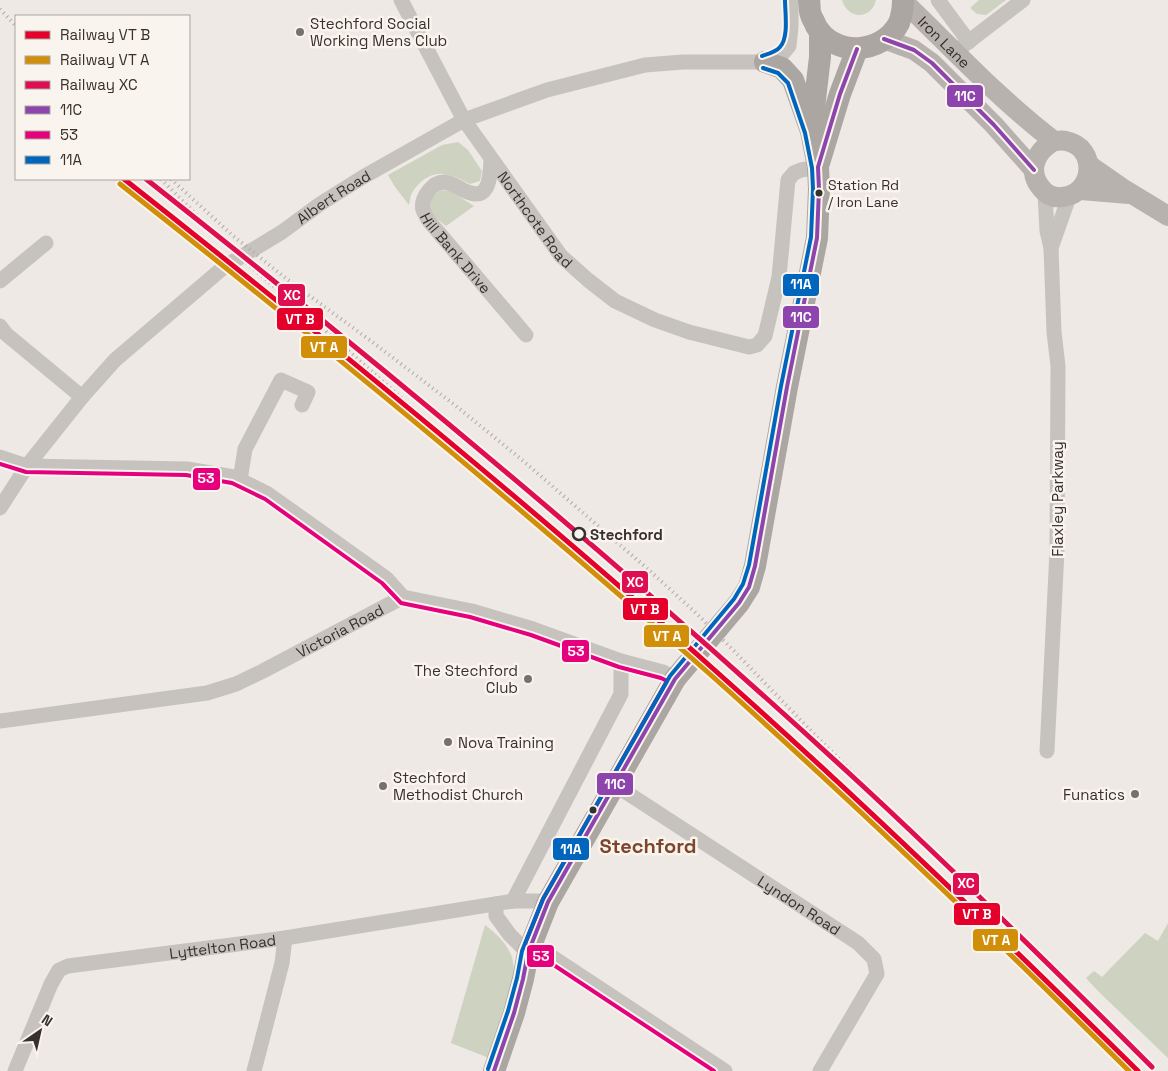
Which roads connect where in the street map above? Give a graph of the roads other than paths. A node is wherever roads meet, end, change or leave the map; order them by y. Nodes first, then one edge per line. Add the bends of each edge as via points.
1 (400, 0) edge
2 (791, 0) edge
3 (809, 0) edge
4 (903, 0) edge
5 (938, 0) edge
6 (1023, 0) edge
7 (820, 32) junction
8 (884, 40) junction
9 (962, 47) junction
10 (857, 49) junction
11 (765, 62) junction
12 (464, 120) junction
13 (811, 131) junction
14 (1054, 141) junction
15 (492, 160) junction
16 (1089, 165) junction
17 (818, 166) junction
18 (1034, 170) junction
19 (1045, 193) junction
20 (1075, 193) junction
21 (1131, 194) junction
22 (1168, 216) edge
23 (46, 243) dead end
24 (1051, 248) junction
25 (0, 281) edge
26 (0, 326) edge
27 (526, 335) dead end
28 (82, 397) junction
29 (302, 405) dead end
30 (0, 457) edge
31 (27, 466) junction
32 (240, 480) junction
33 (0, 508) edge
34 (403, 597) junction
35 (621, 661) junction
36 (677, 676) junction
37 (0, 721) edge
38 (1047, 751) dead end
39 (615, 785) junction
40 (513, 901) junction
41 (548, 902) junction
42 (496, 904) junction
43 (285, 938) junction
44 (529, 948) junction
45 (15, 1071) edge
46 (254, 1071) edge
47 (494, 1071) edge
48 (725, 1071) edge
49 (820, 1071) edge

1 - 12 street, Northcote Road
2 - 11 street via 789,46
3 - 7 main road via 811,16
4 - 8 main road via 899,22
4 - 9 street, Iron Lane
5 - 9 street
6 - 9 street
7 - 10 main road via 830,41
7 - 13 main road
8 - 10 main road
8 - 18 street, Iron Lane via 914,50 932,63
9 - 14 street, Iron Lane via 1027,120
10 - 17 main road
11 - 12 street, Albert Road via 645,65 547,90
11 - 13 main road via 782,68 793,80
12 - 15 street, Northcote Road
12 - 28 street, Albert Road via 362,177 224,267 115,360
13 - 17 main road
14 - 16 street via 1076,145
14 - 18 street via 1038,154
15 - 17 street, Northcote Road via 561,256 615,301 689,332 749,347 757,345 765,336 779,276 788,180 794,173
15 - 27 street, Hill Bank Drive via 491,176 482,192 473,194 449,183 438,183 424,198 423,209 428,220
16 - 20 street via 1088,178
16 - 21 street
17 - 36 main road via 817,238 755,566 749,587 739,603
18 - 19 street via 1035,180
19 - 20 street via 1056,198
19 - 24 street, Flaxley Parkway
20 - 21 street
20 - 24 street, Flaxley Parkway
21 - 22 street
23 - 25 street
24 - 38 street, Flaxley Parkway via 1058,366 1057,541
26 - 28 street
28 - 31 street, Albert Road
29 - 32 street via 308,392 281,380 245,449
30 - 31 street
31 - 32 street via 187,469
31 - 33 street, Albert Road
32 - 34 street via 268,494 386,578
34 - 35 street via 472,611
34 - 37 street, Victoria Road via 263,671 207,693
35 - 36 street
35 - 40 street via 621,694
36 - 39 main road
39 - 41 main road
39 - 49 street, Lyndon Road via 858,943 874,959 877,974
40 - 41 street, Lyttelton Road
40 - 42 street, Lyttelton Road
41 - 44 main road
42 - 43 street, Lyttelton Road
42 - 44 street via 496,916 510,935
43 - 45 street, Lyttelton Road via 68,966 59,970
43 - 46 street via 282,963
44 - 47 main road via 514,1013
44 - 48 street

